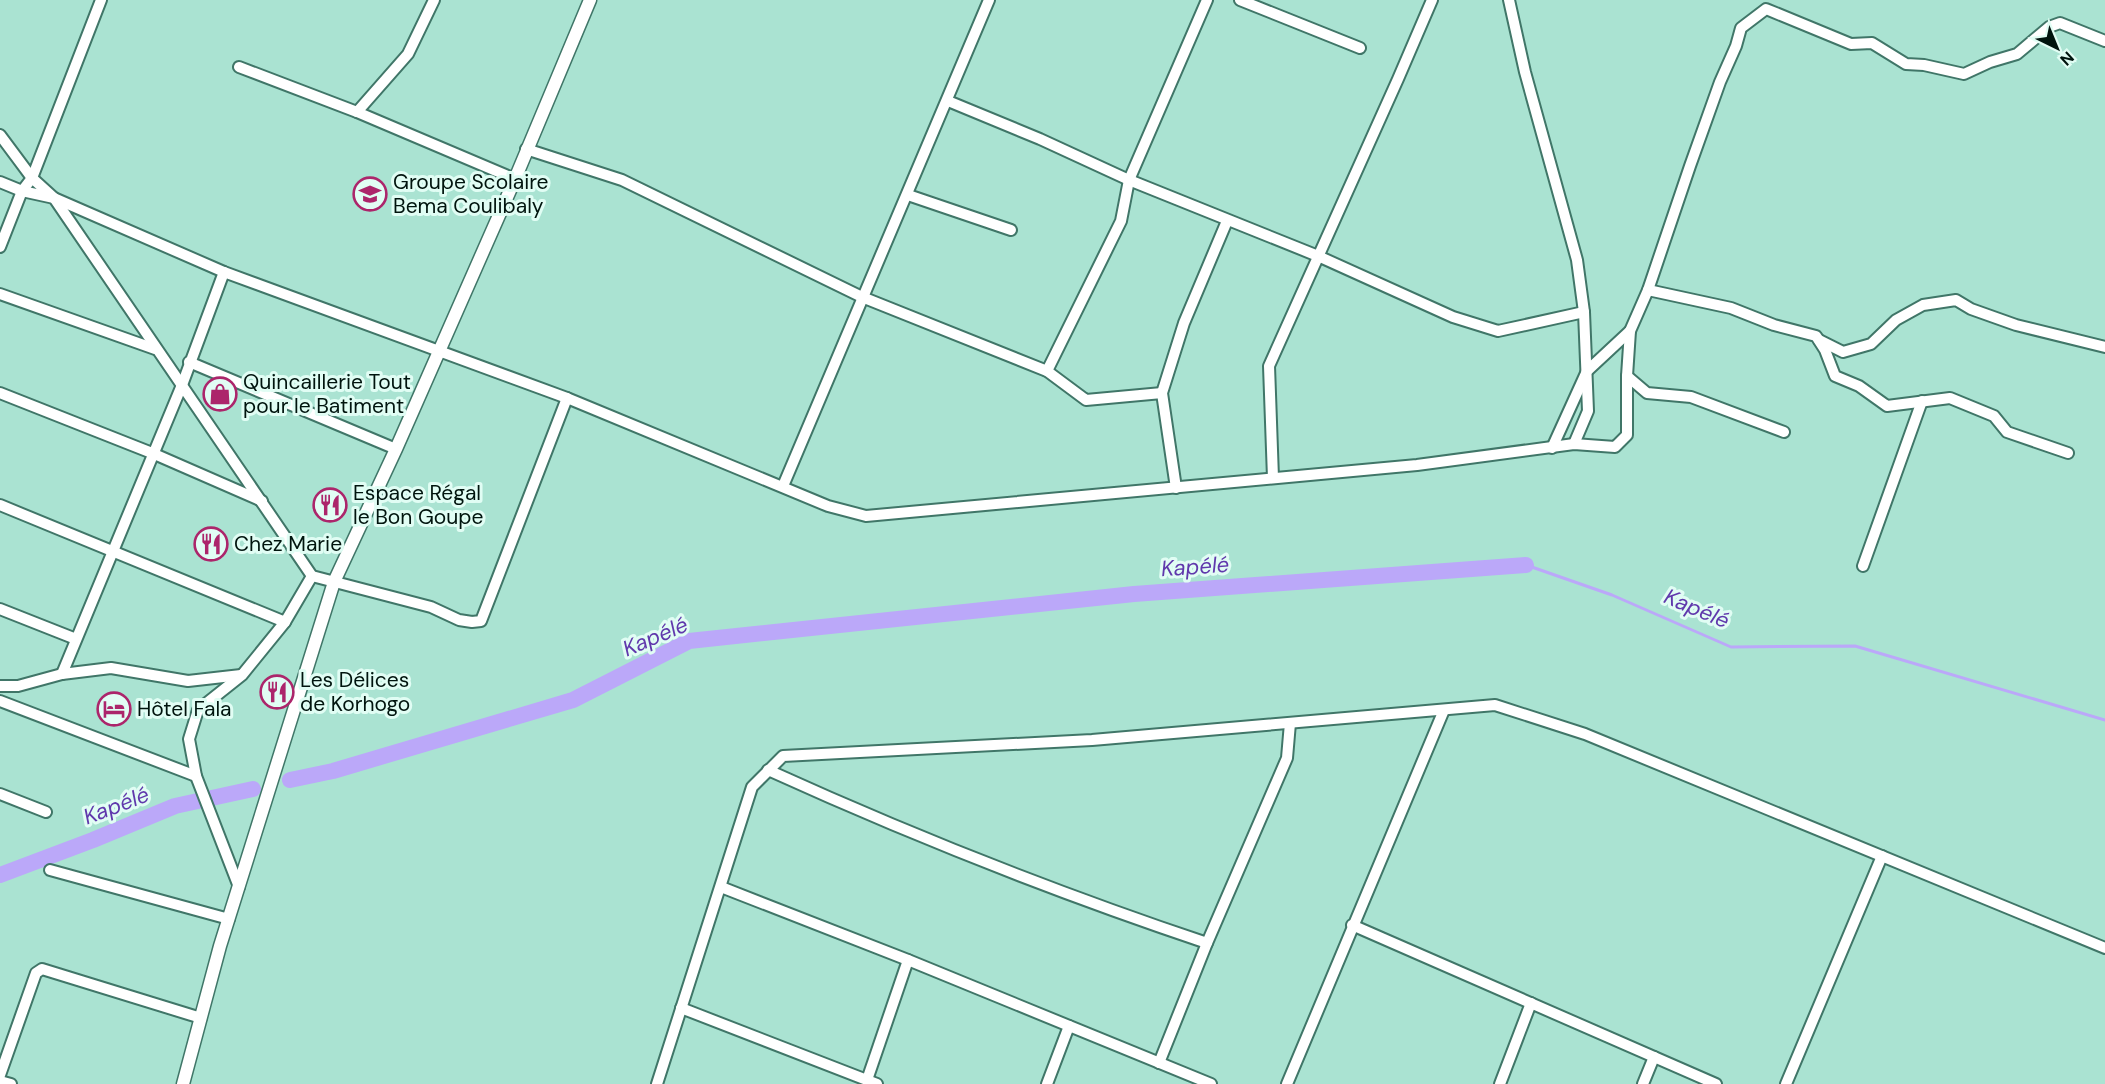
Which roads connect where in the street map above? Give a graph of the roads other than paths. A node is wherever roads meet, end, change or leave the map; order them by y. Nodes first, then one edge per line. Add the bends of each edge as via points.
1 (101, 0) edge
2 (434, 0) edge
3 (590, 0) edge
4 (989, 0) edge
5 (1207, 0) edge
6 (1240, 0) edge
7 (1432, 0) edge
8 (1509, 0) edge
9 (2105, 41) edge
10 (1360, 48) dead end
11 (239, 67) dead end
12 (948, 101) junction
13 (357, 112) junction
14 (0, 135) edge
15 (526, 149) junction
16 (32, 178) junction
17 (515, 178) junction
18 (1129, 180) junction
19 (0, 182) edge
20 (22, 191) junction
21 (908, 195) junction
22 (54, 198) junction
23 (1227, 221) junction
24 (1011, 230) dead end
25 (0, 247) edge
26 (1318, 256) junction
27 (224, 272) junction
28 (1648, 290) junction
29 (0, 294) edge
30 (862, 297) junction
31 (1584, 312) junction
32 (1630, 331) junction
33 (1819, 340) junction
34 (2105, 347) edge
35 (156, 349) junction
36 (438, 351) junction
37 (189, 362) junction
38 (1047, 371) junction
39 (1587, 371) junction
40 (1627, 376) junction
41 (182, 385) junction
42 (0, 393) edge
43 (1162, 393) junction
44 (567, 398) junction
45 (1922, 401) junction
46 (1784, 432) dead end
47 (1574, 444) junction
48 (1552, 448) junction
49 (396, 449) junction
50 (152, 453) junction
51 (2068, 453) dead end
52 (1273, 478) junction
53 (783, 486) junction
54 (1176, 488) junction
55 (262, 501) junction
56 (0, 505) edge
57 (112, 551) junction
58 (1863, 566) dead end
59 (312, 576) junction
60 (334, 582) junction
61 (0, 609) edge
62 (285, 622) junction
63 (76, 639) junction
64 (62, 674) junction
65 (242, 675) junction
66 (0, 686) edge
67 (0, 701) edge
68 (1444, 710) junction
69 (1290, 723) junction
70 (768, 770) junction
71 (196, 776) junction
72 (0, 794) edge
73 (46, 812) dead end
74 (1882, 856) junction
75 (50, 870) dead end
76 (239, 887) junction
77 (721, 887) junction
78 (229, 919) junction
79 (1352, 925) junction
80 (1207, 943) junction
81 (2105, 948) edge
82 (908, 960) junction
83 (1531, 1003) junction
84 (681, 1008) junction
85 (201, 1017) junction
86 (1069, 1026) junction
87 (1654, 1057) junction
88 (1159, 1063) junction
89 (0, 1075) edge
90 (0, 1080) edge
91 (872, 1082) edge
92 (11, 1084) edge
93 (183, 1084) edge
94 (657, 1084) edge
95 (1047, 1084) edge
96 (1211, 1084) edge
97 (1287, 1084) edge
98 (1500, 1084) edge
99 (1643, 1084) edge
100 (1716, 1084) edge
101 (1786, 1084) edge

1 - 16 street
2 - 13 street via 408,54
3 - 15 street
4 - 12 street
5 - 18 street
6 - 10 street
7 - 26 street
8 - 31 street via 1524,72 1577,260
9 - 28 street via 2060,23 2049,27 2017,54 1964,74 1906,64 1872,43 1851,44 1766,9 1741,27
11 - 13 street
12 - 18 street
12 - 21 street
13 - 17 street
14 - 16 street
15 - 17 street
15 - 30 street via 622,180
16 - 20 street
16 - 22 street
17 - 36 street
18 - 23 street
18 - 38 street via 1121,221
19 - 20 street
20 - 22 street
20 - 25 street
21 - 24 street
21 - 30 street
22 - 27 street
22 - 35 street
23 - 26 street
23 - 43 street via 1184,323
26 - 31 street via 1453,317 1498,331
26 - 52 street via 1269,366
27 - 36 street
27 - 37 street
28 - 32 street
28 - 33 street via 1731,308
29 - 35 street
30 - 38 street
30 - 53 street
31 - 39 street
32 - 39 street
32 - 40 street
33 - 34 street via 1844,352 1862,347 1923,305 1956,300 2016,325
33 - 45 street via 1835,376 1859,386 1887,406
35 - 41 street
36 - 44 street
36 - 49 street
37 - 41 street
37 - 49 street
38 - 43 street via 1086,400
39 - 47 street via 1588,411
39 - 48 street
40 - 46 street via 1647,393 1691,397
40 - 47 street via 1627,435 1615,447
41 - 50 street
41 - 55 street
42 - 50 street
43 - 54 street
44 - 53 street
44 - 60 street via 481,621 459,620 431,607
45 - 51 street via 1950,398 1994,417 2007,432
45 - 58 street
47 - 48 street
48 - 52 street
49 - 60 street
50 - 55 street
50 - 57 street
52 - 54 street
53 - 54 street via 828,506 866,516
55 - 59 street
56 - 57 street
57 - 62 street
57 - 63 street
59 - 60 street
59 - 62 street
60 - 76 street
61 - 63 street
62 - 65 street
63 - 64 street
64 - 65 street via 111,668 188,681
64 - 66 street via 18,686
65 - 71 street via 198,710 189,739
67 - 71 street
68 - 69 street
68 - 74 street via 1495,705 1585,734
68 - 79 street
69 - 70 street via 1092,740 783,756
69 - 80 street via 1287,758
70 - 77 street via 752,787
70 - 80 street via 1114,912
71 - 76 street
72 - 73 street
74 - 81 street
74 - 101 street
75 - 78 street
76 - 78 street
77 - 82 street
77 - 84 street
78 - 85 street
79 - 83 street
79 - 97 street
80 - 88 street
82 - 86 street
82 - 91 street
83 - 87 street
83 - 98 street
84 - 91 street
84 - 94 street
85 - 89 street via 42,969 36,973
85 - 93 street
86 - 88 street
86 - 95 street
87 - 99 street
87 - 100 street
88 - 96 street
90 - 92 street

